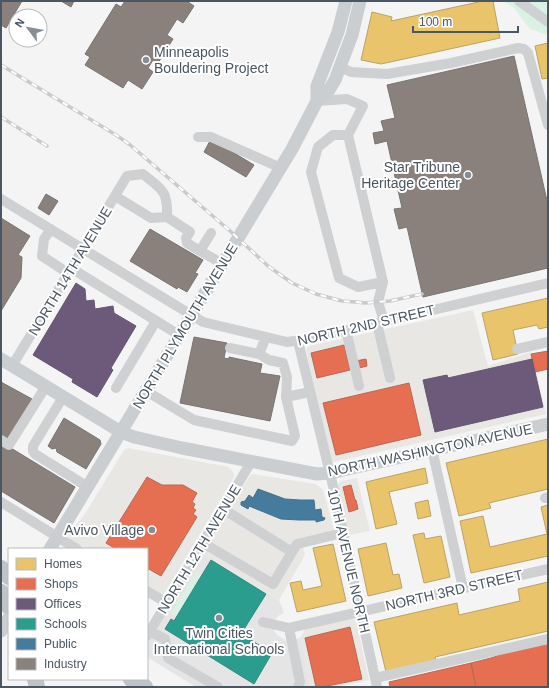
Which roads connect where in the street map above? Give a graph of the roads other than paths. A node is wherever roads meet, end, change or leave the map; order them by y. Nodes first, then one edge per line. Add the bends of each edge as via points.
1 (346, 1) edge
2 (360, 1) edge
3 (519, 1) edge
4 (548, 22) edge
5 (340, 67) junction
6 (317, 101) junction
7 (548, 125) edge
8 (348, 135) junction
9 (198, 138) dead end
10 (281, 168) junction
11 (115, 196) junction
12 (1, 199) edge
13 (167, 217) junction
14 (51, 229) junction
15 (211, 233) dead end
16 (83, 249) junction
17 (200, 251) junction
18 (222, 264) junction
19 (70, 271) junction
20 (383, 282) junction
21 (548, 283) edge
22 (192, 315) junction
23 (156, 321) junction
24 (381, 322) junction
25 (346, 330) junction
26 (179, 335) junction
27 (266, 337) junction
28 (298, 341) junction
29 (548, 342) edge
30 (230, 348) dead end
31 (517, 348) dead end
32 (259, 354) junction
33 (7, 363) edge
34 (390, 378) dead end
35 (46, 386) junction
36 (359, 386) dead end
37 (116, 388) dead end
38 (146, 391) junction
39 (310, 392) junction
40 (63, 397) junction
41 (286, 397) junction
42 (548, 424) edge
43 (121, 432) junction
44 (1, 440) edge
45 (432, 449) junction
46 (251, 462) junction
47 (330, 473) junction
48 (88, 488) junction
49 (1, 502) edge
50 (223, 509) junction
51 (343, 533) junction
52 (58, 537) junction
53 (203, 543) junction
54 (51, 548) edge
55 (75, 548) edge
56 (292, 552) junction
57 (1, 568) edge
58 (548, 569) edge
59 (8, 577) edge
60 (463, 588) junction
61 (1, 592) edge
62 (148, 592) edge
63 (167, 603) junction
64 (8, 605) edge
65 (360, 611) junction
66 (8, 620) edge
67 (263, 622) dead end
68 (289, 628) junction
69 (1, 631) edge
70 (148, 632) edge
71 (548, 639) edge
72 (133, 680) edge
73 (376, 683) edge
74 (145, 687) edge
75 (218, 687) edge
76 (298, 687) edge

1 - 6 main road, NORTH PLYMOUTH AVENUE via 338,32 317,86
2 - 5 main road, NORTH PLYMOUTH AVENUE via 352,35
3 - 4 street
5 - 6 main road, NORTH PLYMOUTH AVENUE via 329,90
5 - 7 street via 351,72 387,74 518,48 524,49 528,53
6 - 8 street via 347,99 363,106
6 - 10 main road, NORTH PLYMOUTH AVENUE
8 - 20 street
8 - 20 street via 333,135 318,147 311,172 339,278 358,287
9 - 10 street via 211,137
10 - 18 main road, NORTH PLYMOUTH AVENUE
11 - 13 street via 151,218
11 - 13 street, NORTH 14TH AVENUE via 127,176 143,174 163,191 168,202
11 - 16 street, NORTH 14TH AVENUE
12 - 14 street, NORTH 2ND STREET
13 - 17 street via 190,232 186,238 187,243
14 - 16 street, NORTH 2ND STREET
14 - 19 street via 44,239 42,256
15 - 17 street
16 - 19 street, NORTH 14TH AVENUE
16 - 22 street, NORTH 2ND STREET
17 - 18 street
18 - 22 main road, NORTH PLYMOUTH AVENUE
19 - 23 street
19 - 33 street, NORTH 14TH AVENUE
20 - 24 street via 378,302
21 - 24 street, NORTH 2ND STREET
22 - 26 main road, NORTH PLYMOUTH AVENUE
22 - 27 street, NORTH 2ND STREET via 203,322
23 - 26 street
23 - 37 street
24 - 25 street, NORTH 2ND STREET
24 - 34 street
25 - 28 street, NORTH 2ND STREET
25 - 36 street
26 - 38 main road, NORTH PLYMOUTH AVENUE
27 - 28 street, NORTH 2ND STREET via 286,342
27 - 32 street
28 - 39 street, 10TH AVENUE NORTH
29 - 31 street
30 - 32 street
32 - 41 street via 269,360 283,363 288,377
33 - 35 main road, NORTH WASHINGTON AVENUE
35 - 40 main road, NORTH WASHINGTON AVENUE
35 - 44 street via 9,445
38 - 41 street via 194,420 292,441 295,436
38 - 43 main road, NORTH PLYMOUTH AVENUE
39 - 41 street
39 - 47 street, 10TH AVENUE NORTH
40 - 43 main road, NORTH WASHINGTON AVENUE
40 - 48 street via 33,446 33,451
42 - 45 main road, NORTH WASHINGTON AVENUE
43 - 46 main road, NORTH WASHINGTON AVENUE
43 - 48 main road, NORTH PLYMOUTH AVENUE
45 - 47 main road, NORTH WASHINGTON AVENUE
45 - 60 street
46 - 47 main road, NORTH WASHINGTON AVENUE via 317,474
46 - 50 street, NORTH 12TH AVENUE
47 - 51 street, 10TH AVENUE NORTH
48 - 52 main road, NORTH PLYMOUTH AVENUE
49 - 52 street
50 - 53 street, NORTH 12TH AVENUE
50 - 56 street
51 - 56 street via 297,544
51 - 65 street, 10TH AVENUE NORTH
52 - 54 main road, NORTH PLYMOUTH AVENUE
52 - 55 street
53 - 56 street via 273,584
53 - 63 street, NORTH 12TH AVENUE
57 - 59 highway
58 - 60 street, NORTH 3RD STREET
60 - 65 street, NORTH 3RD STREET
61 - 64 highway
62 - 63 street
63 - 70 street, NORTH 12TH AVENUE
65 - 68 street, NORTH 3RD STREET
65 - 73 street, 10TH AVENUE NORTH
66 - 69 main road
67 - 68 street
68 - 76 street via 300,682
70 - 75 street via 165,639 168,658
71 - 73 street
72 - 74 highway

